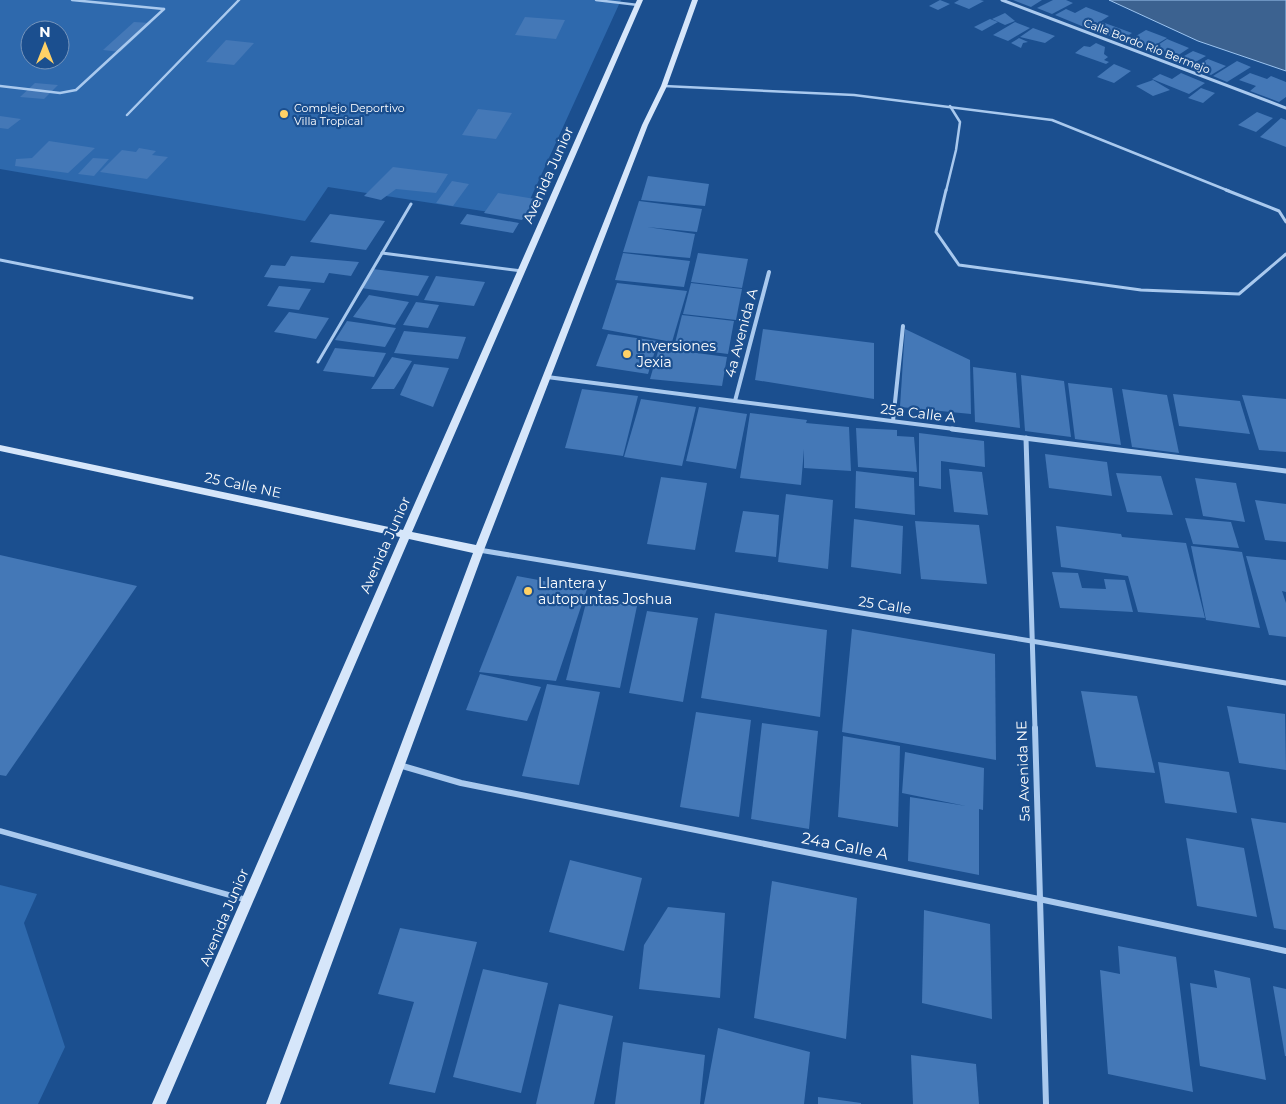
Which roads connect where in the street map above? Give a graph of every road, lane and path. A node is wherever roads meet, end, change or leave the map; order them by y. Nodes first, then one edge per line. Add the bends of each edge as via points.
1 (72, 0) edge
2 (239, 0) edge
3 (596, 0) edge
4 (695, 0) edge
5 (1002, 0) edge
6 (639, 2) edge
7 (0, 86) edge
8 (664, 86) junction
9 (950, 106) junction
10 (1286, 108) edge
11 (127, 115) dead end
12 (412, 204) dead end
13 (1286, 222) edge
14 (382, 253) junction
15 (1286, 254) edge
16 (0, 260) edge
17 (522, 271) junction
18 (769, 272) dead end
19 (192, 298) dead end
20 (903, 326) dead end
21 (318, 362) dead end
22 (547, 377) junction
23 (735, 401) junction
24 (893, 421) junction
25 (1026, 438) junction
26 (0, 448) edge
27 (1286, 471) edge
28 (406, 534) junction
29 (479, 550) junction
30 (1032, 641) junction
31 (1286, 683) edge
32 (399, 765) junction
33 (0, 831) edge
34 (1039, 899) junction
35 (247, 900) junction
36 (1286, 951) edge
37 (159, 1104) edge
38 (273, 1104) edge
39 (1046, 1104) edge

1 - 7 lane via 164,9 76,90 60,93
2 - 11 lane
3 - 6 lane
4 - 8 main road
5 - 10 street, Calle Bordo Río Bermejo
6 - 17 main road, Avenida Junior
8 - 9 lane via 854,95
8 - 22 main road via 645,125
9 - 13 lane via 1052,120 1279,211
9 - 15 lane via 960,122 936,232 958,265 1141,290 1239,294
12 - 14 lane
14 - 17 lane
14 - 21 lane
16 - 19 lane
17 - 28 main road, Avenida Junior
18 - 23 street, 4a Avenida A
20 - 24 street
22 - 23 street, 25a Calle A
22 - 29 main road
23 - 24 street, 25a Calle A
24 - 25 street, 25a Calle A
25 - 27 street, 25a Calle A
25 - 30 street, 5a Avenida NE
26 - 28 main road, 25 Calle NE
28 - 29 main road, 25 Calle NE
28 - 35 main road, Avenida Junior
29 - 30 street, 25 Calle
29 - 32 main road
30 - 31 street, 25 Calle
30 - 34 street, 5a Avenida NE
32 - 34 street, 24a Calle A via 461,783
32 - 38 main road
33 - 35 street
34 - 36 street, 24a Calle A
34 - 39 street, 5a Avenida NE
35 - 37 main road, Avenida Junior

